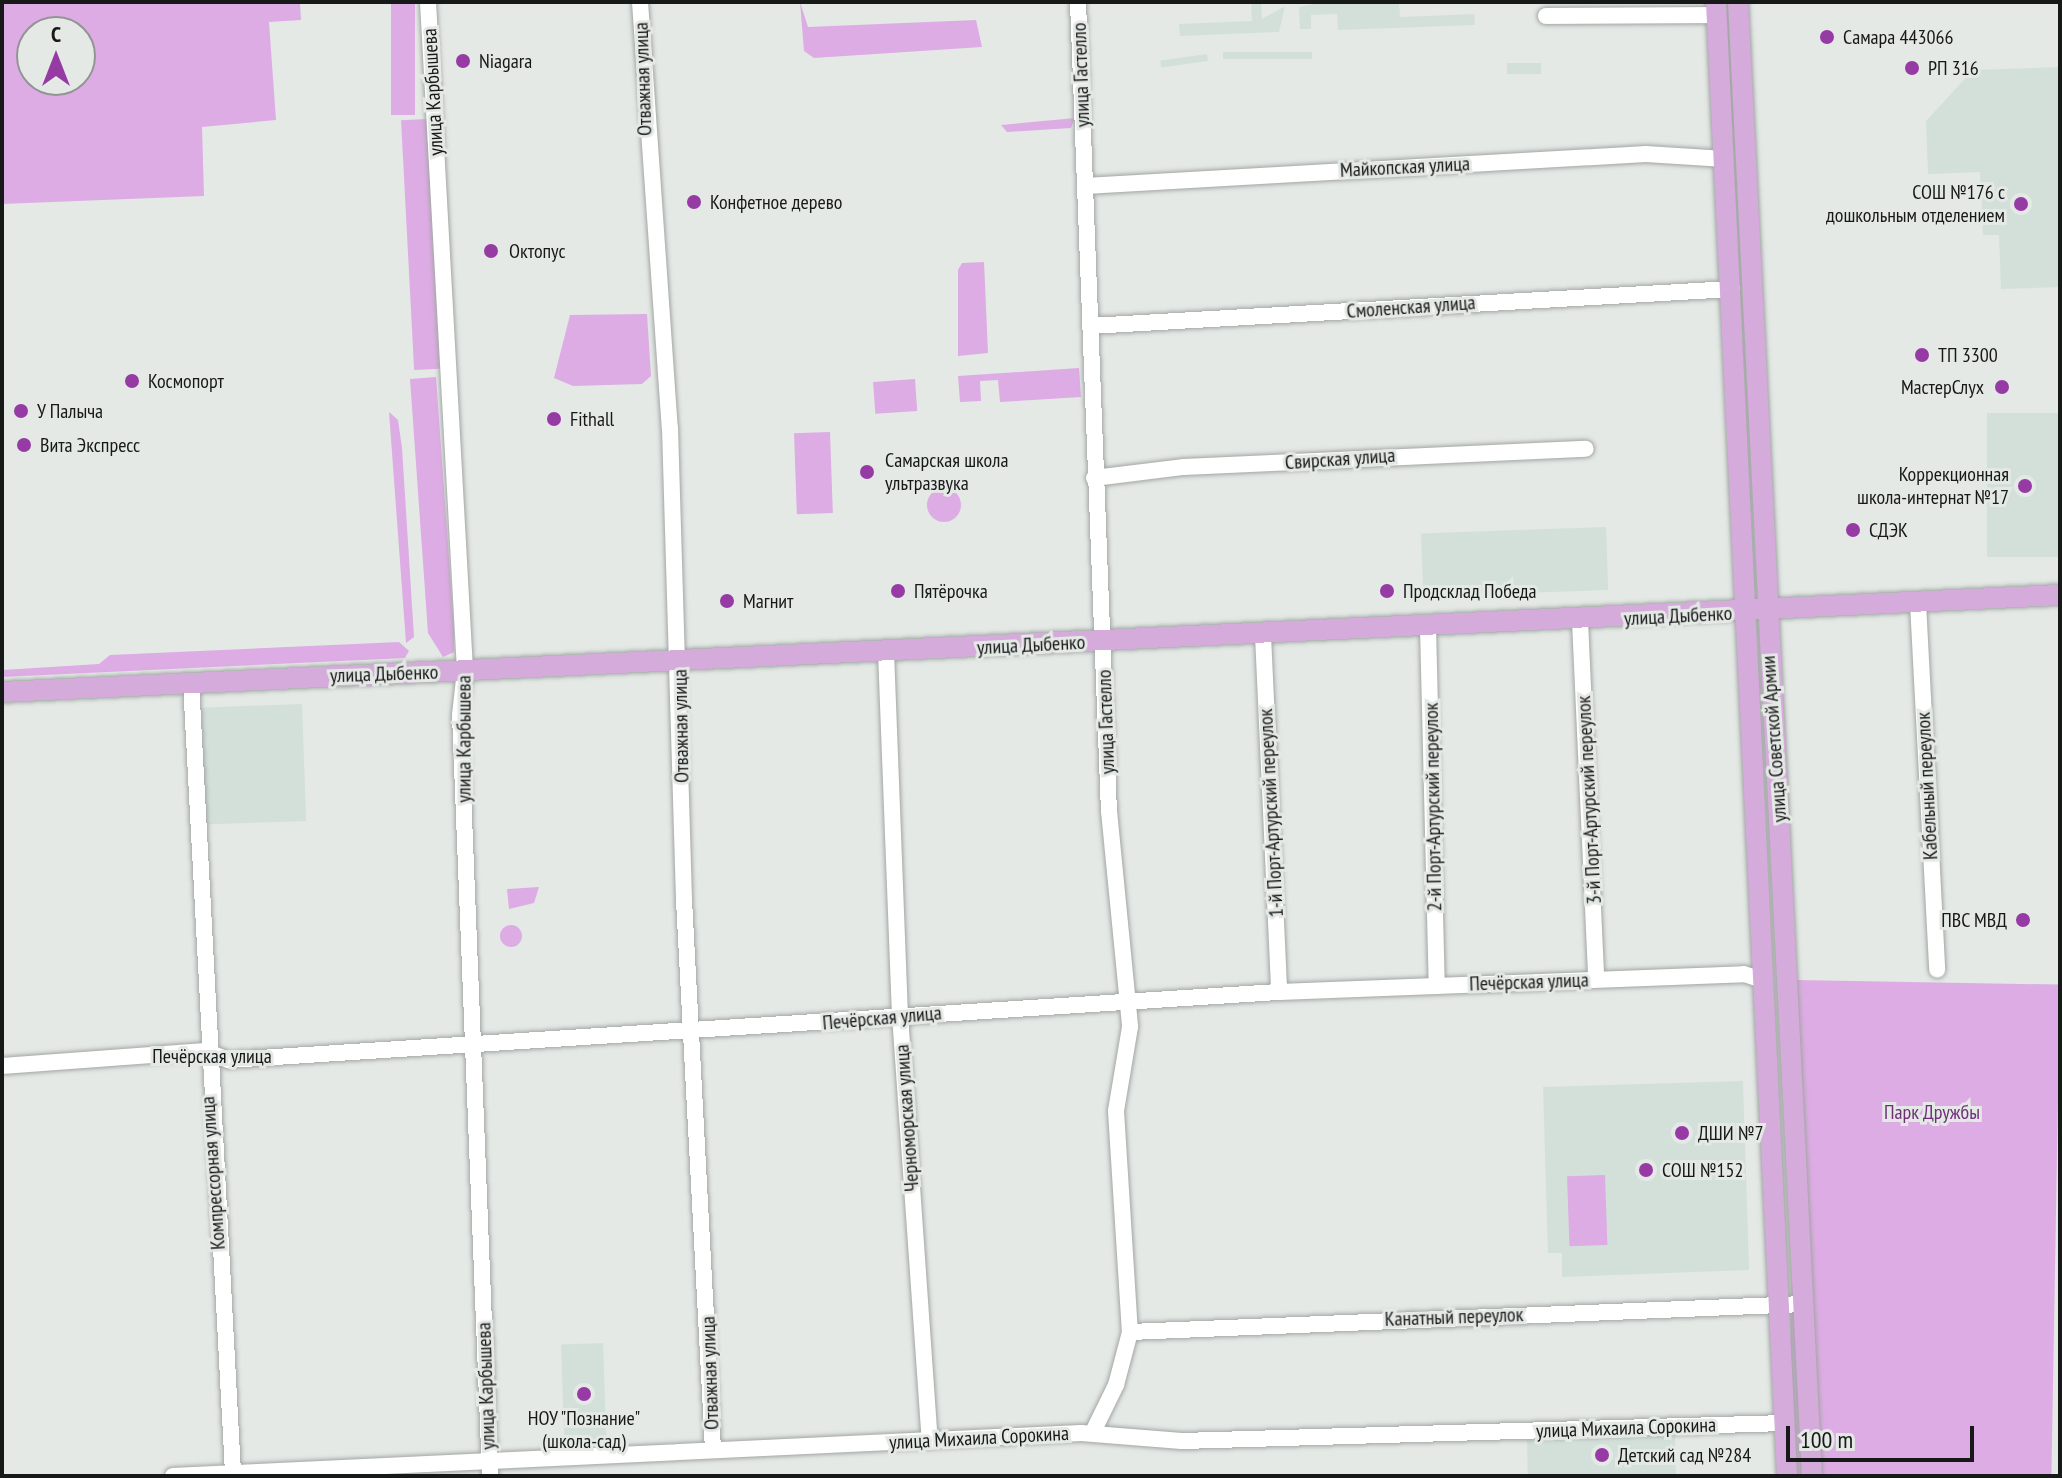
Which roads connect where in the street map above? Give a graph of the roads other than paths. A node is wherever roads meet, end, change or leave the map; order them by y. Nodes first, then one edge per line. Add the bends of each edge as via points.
1 (428, 2) edge
2 (640, 2) edge
3 (1078, 2) edge
4 (1738, 6) edge
5 (1716, 9) edge
6 (1546, 16) dead end
7 (1725, 159) junction
8 (1085, 186) junction
9 (1732, 289) junction
10 (1090, 326) junction
11 (1586, 449) dead end
12 (1094, 478) junction
13 (2060, 595) edge
14 (1918, 603) junction
15 (1756, 612) junction
16 (1580, 621) junction
17 (1428, 627) junction
18 (1263, 635) junction
19 (1102, 642) junction
20 (886, 652) junction
21 (680, 661) junction
22 (465, 670) junction
23 (191, 682) junction
24 (2, 692) edge
25 (1937, 970) dead end
26 (1596, 979) junction
27 (1789, 979) junction
28 (1763, 980) junction
29 (1437, 986) junction
30 (1279, 992) junction
31 (1127, 1003) junction
32 (900, 1015) junction
33 (696, 1032) junction
34 (473, 1040) junction
35 (205, 1051) junction
36 (2, 1066) edge
37 (1804, 1304) junction
38 (1779, 1306) junction
39 (1130, 1332) junction
40 (1785, 1423) junction
41 (1093, 1432) junction
42 (930, 1441) junction
43 (713, 1450) junction
44 (489, 1458) junction
45 (233, 1472) junction
46 (173, 1476) edge
47 (490, 1476) edge
48 (1787, 1476) edge
49 (1812, 1476) edge

1 - 22 street, улица Карбышева
2 - 21 street, Отважная улица
3 - 8 street, улица Гастелло
4 - 5 main road
4 - 15 main road, улица Советской Армии
5 - 6 street
5 - 7 main road, улица Советской Армии
7 - 8 street, Майкопская улица via 1646,154
7 - 9 main road, улица Советской Армии
8 - 10 street, улица Гастелло
9 - 10 street, Смоленская улица
9 - 15 main road, улица Советской Армии
10 - 12 street, улица Гастелло
11 - 12 street, Свирская улица via 1184,467
12 - 19 street, улица Гастелло
13 - 14 main road, улица Дыбенко
14 - 15 main road, улица Дыбенко
14 - 25 street, Кабельный переулок
15 - 16 main road, улица Дыбенко
15 - 27 main road, улица Советской Армии
15 - 28 main road, улица Советской Армии
16 - 17 main road, улица Дыбенко
16 - 26 street, 3-й Порт-Артурский переулок
17 - 18 main road, улица Дыбенко
17 - 29 street, 2-й Порт-Артурский переулок
18 - 19 main road, улица Дыбенко
18 - 30 street, 1-й Порт-Артурский переулок
19 - 20 main road, улица Дыбенко
19 - 31 street, улица Гастелло
20 - 21 main road, улица Дыбенко
20 - 32 street, Черноморская улица
21 - 22 main road, улица Дыбенко
21 - 33 street, Отважная улица via 684,900
22 - 23 main road, улица Дыбенко
22 - 34 street, улица Карбышева
23 - 24 main road, улица Дыбенко
23 - 35 street, Компрессорная улица
26 - 28 street, Печёрская улица via 1744,974
26 - 29 street, Печёрская улица
27 - 28 main road
27 - 37 main road, улица Советской Армии
28 - 38 main road, улица Советской Армии
29 - 30 street, Печёрская улица
30 - 31 street, Печёрская улица
31 - 32 street, Печёрская улица
31 - 39 street, улица Гастелло via 1116,1111
32 - 33 street, Печёрская улица
32 - 42 street, Черноморская улица
33 - 34 street, Печёрская улица
33 - 43 street, Отважная улица
34 - 35 street, Печёрская улица via 229,1060
34 - 44 street, улица Карбышева
35 - 36 street, Печёрская улица
35 - 45 street, Компрессорная улица
37 - 38 street, Канатный переулок
37 - 49 main road, улица Советской Армии
38 - 39 street, Канатный переулок
38 - 40 main road, улица Советской Армии
39 - 41 street, улица Гастелло via 1116,1385
40 - 41 street, улица Михаила Сорокина via 1182,1441
40 - 48 main road, улица Советской Армии
41 - 42 street, улица Михаила Сорокина
42 - 43 street, улица Михаила Сорокина
43 - 44 street, улица Михаила Сорокина
44 - 45 street, улица Михаила Сорокина
44 - 47 street, улица Карбышева
45 - 46 street, улица Михаила Сорокина

